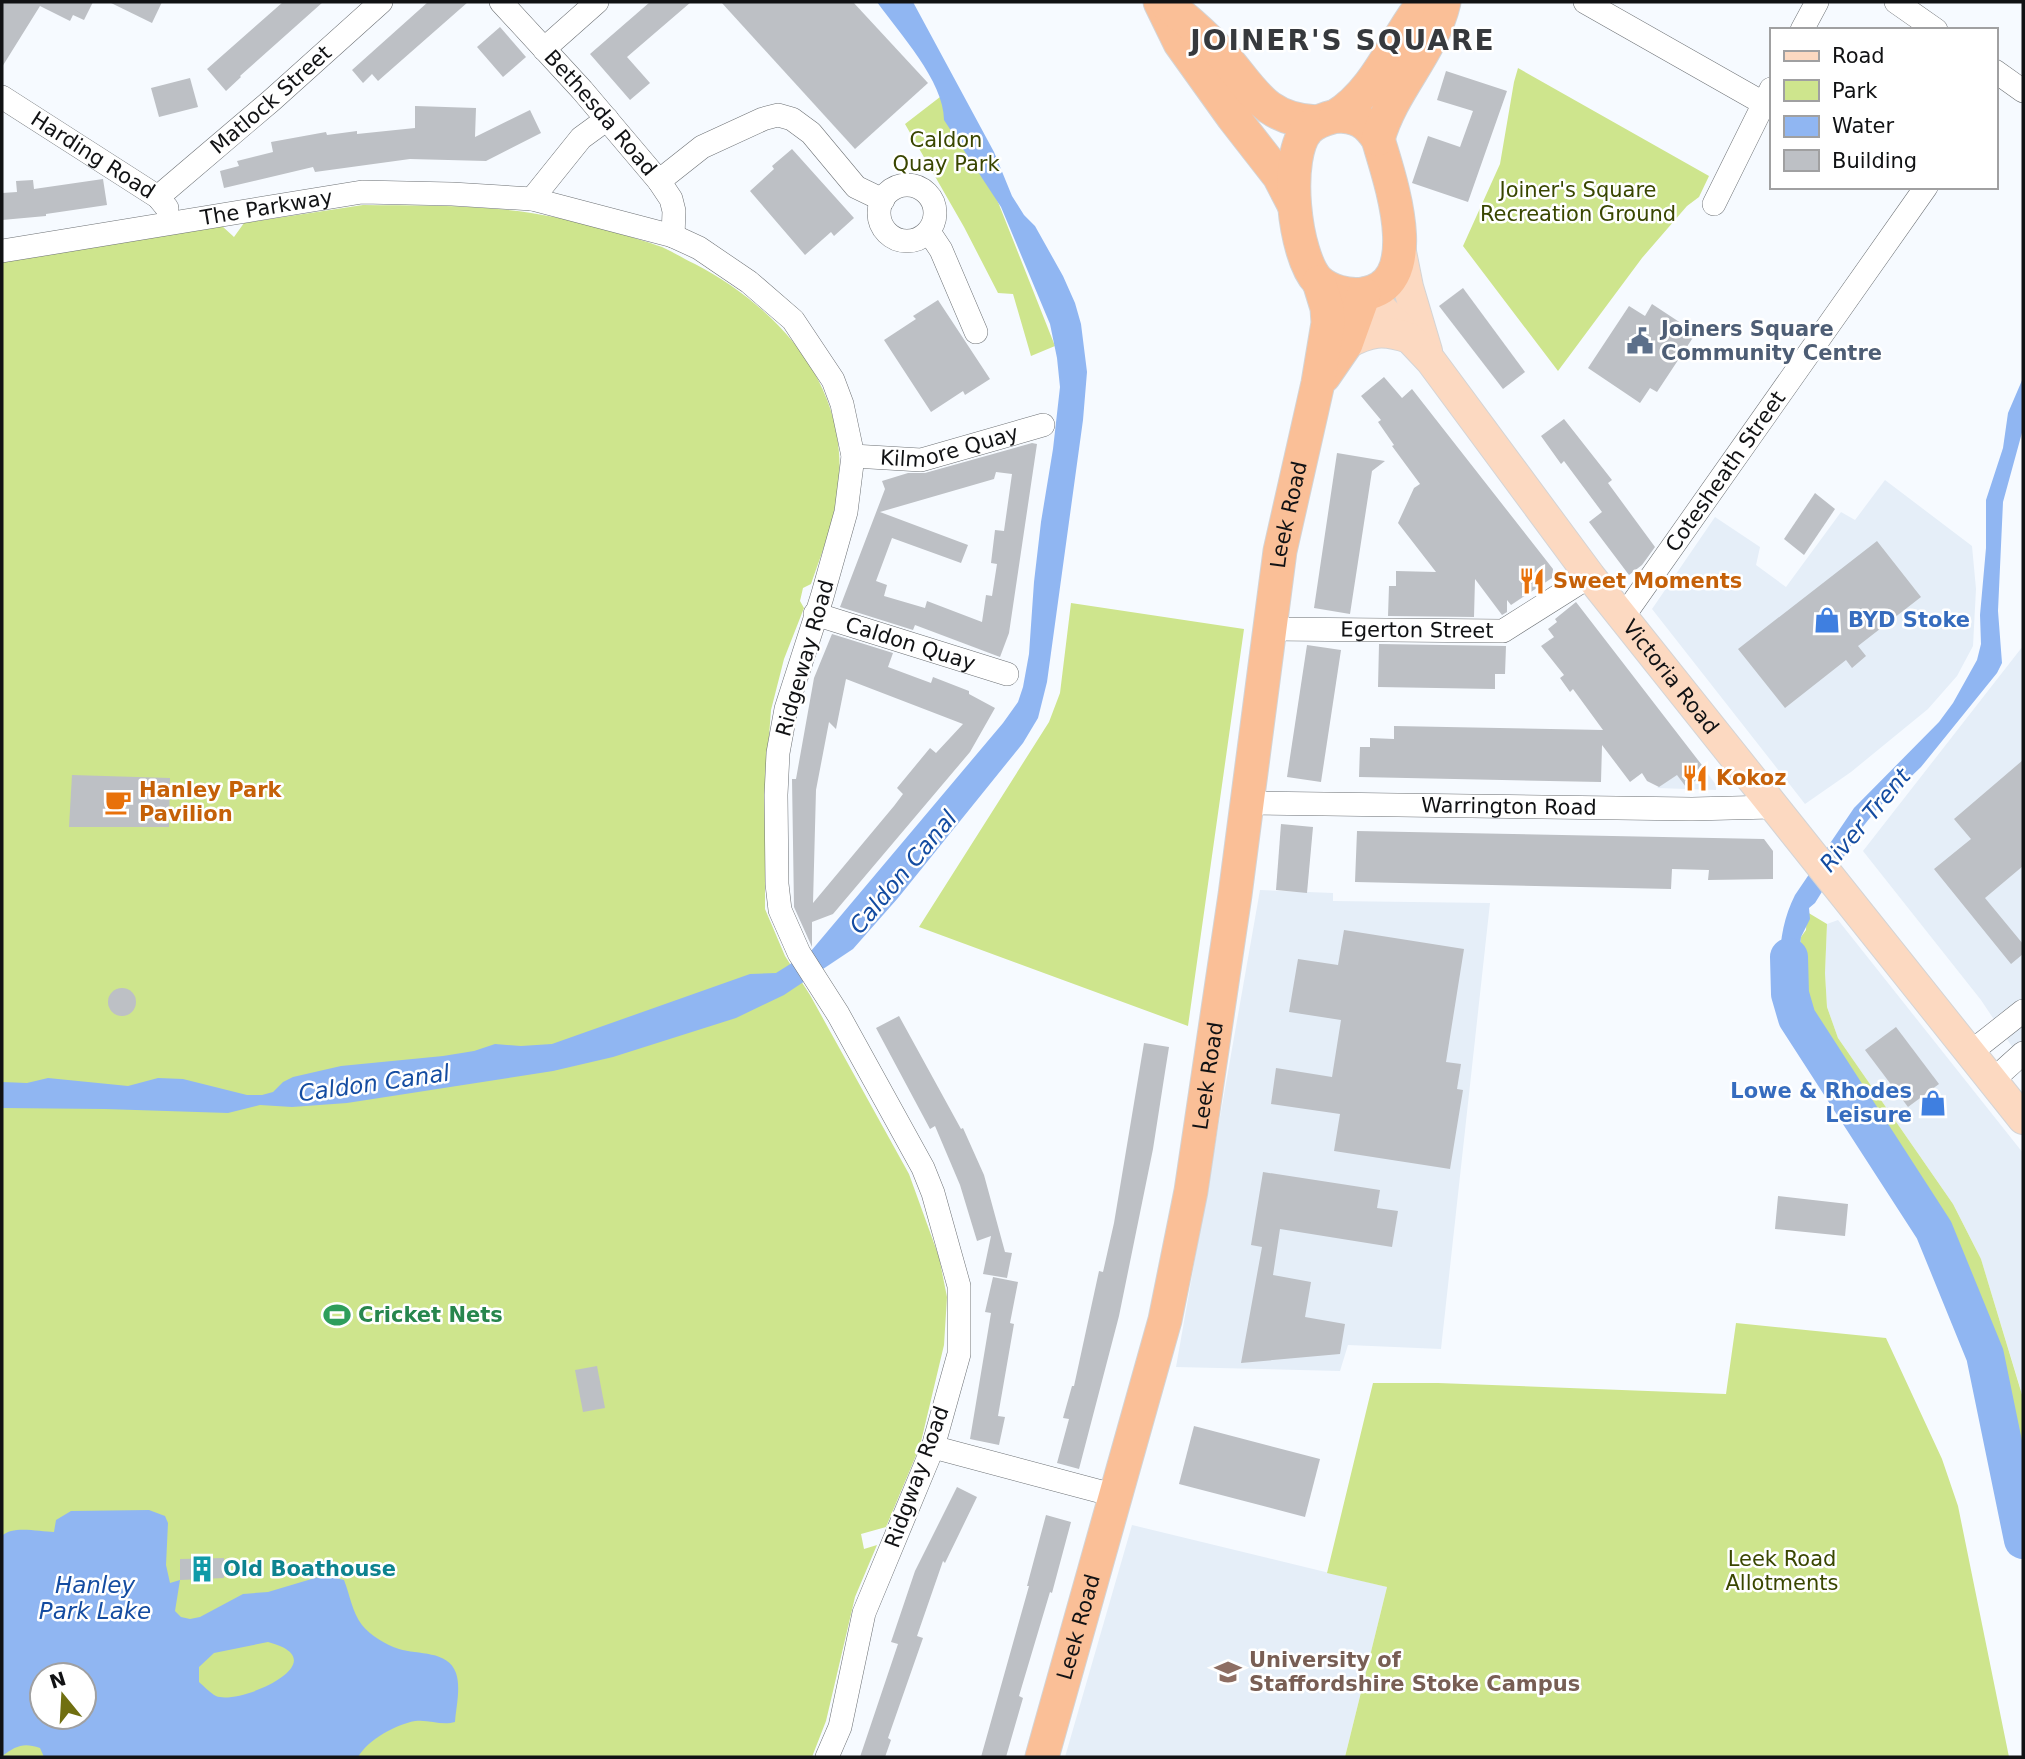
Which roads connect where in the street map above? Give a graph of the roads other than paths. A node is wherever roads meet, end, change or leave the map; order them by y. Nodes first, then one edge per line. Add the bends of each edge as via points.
1 (381, 2) edge
2 (501, 2) edge
3 (597, 2) edge
4 (1162, 2) edge
5 (1424, 2) edge
6 (1444, 2) edge
7 (1585, 2) edge
8 (1817, 2) edge
9 (1900, 5) edge
10 (1930, 25) edge
11 (1803, 28) edge
12 (544, 49) junction
13 (1998, 79) edge
14 (2023, 91) edge
15 (1767, 96) edge
16 (2, 97) edge
17 (607, 119) junction
18 (1327, 119) junction
19 (1378, 139) junction
20 (659, 180) junction
21 (1925, 189) edge
22 (158, 197) junction
23 (532, 199) junction
24 (883, 200) junction
25 (1714, 204) dead end
26 (1295, 207) junction
27 (177, 222) junction
28 (929, 232) junction
29 (673, 236) junction
30 (2, 251) edge
31 (1401, 252) junction
32 (1319, 282) junction
33 (1365, 293) junction
34 (976, 331) dead end
35 (1409, 338) junction
36 (1346, 344) junction
37 (1431, 361) junction
38 (1318, 383) junction
39 (842, 404) joint
40 (1043, 425) dead end
41 (853, 456) junction
42 (1590, 576) junction
43 (815, 614) junction
44 (1623, 617) junction
45 (1268, 629) junction
46 (1007, 674) dead end
47 (1247, 803) junction
48 (1772, 807) junction
49 (834, 1007) joint
50 (2023, 1011) edge
51 (1971, 1052) junction
52 (2023, 1054) edge
53 (1993, 1080) junction
54 (2023, 1119) edge
55 (933, 1447) junction
56 (1117, 1496) junction
57 (827, 1757) edge
58 (1042, 1757) edge

1 - 22 street, Matlock Street
2 - 12 street, Bethesda Road
3 - 12 street
4 - 18 highway via 1205,37 1256,98 1274,111 1293,118
4 - 26 highway via 1180,43 1279,176
5 - 18 highway via 1363,92 1349,108
6 - 19 highway via 1426,50 1383,120
7 - 15 street
8 - 11 street
9 - 10 street
12 - 17 street, Bethesda Road
13 - 14 street
15 - 25 street
16 - 22 street, Harding Road
17 - 20 street, Bethesda Road
17 - 23 street via 581,138
18 - 19 highway via 1360,120
18 - 26 highway via 1309,128 1297,148
19 - 31 highway
20 - 24 street via 702,147 778,115 811,133 856,187
20 - 29 street, Bethesda Road via 674,211
21 - 44 street, Cotesheath Street
22 - 27 street, Harding Road
23 - 27 street, The Parkway via 362,192
23 - 29 street, The Parkway
24 - 28 street via 880,219 889,234 914,240
24 - 28 street via 905,186 923,190 934,205
26 - 32 highway via 1305,257
27 - 30 street, The Parkway
28 - 34 street
29 - 39 street, The Parkway via 725,265 793,320 834,380
31 - 33 highway via 1383,285
31 - 37 main road, Victoria Road
32 - 33 highway via 1338,292
32 - 38 highway, Leek Road via 1328,323
33 - 35 main road, Victoria Road
33 - 36 highway, Leek Road
35 - 36 main road via 1378,332
35 - 37 main road, Victoria Road
36 - 38 highway, Leek Road
37 - 42 main road, Victoria Road
38 - 45 highway, Leek Road via 1280,551
39 - 41 street, Ridgeway Road
40 - 41 street, Kilmore Quay via 921,460
41 - 43 street, Ridgeway Road via 846,512
42 - 44 main road, Victoria Road
42 - 45 street, Egerton Street via 1503,631
43 - 46 street, Caldon Quay
43 - 49 street, Ridgeway Road via 786,709 778,753 777,884 780,910 799,953
44 - 48 main road, Victoria Road
45 - 47 highway, Leek Road
47 - 48 street, Warrington Road
47 - 56 highway, Leek Road via 1191,1191 1165,1320
48 - 51 main road, Victoria Road
49 - 55 street, Ridgway Road via 923,1168 959,1286 959,1354
50 - 51 street
51 - 53 main road, Victoria Road
52 - 53 street
53 - 54 main road, Victoria Road
55 - 56 street
55 - 57 street, Ridgway Road via 864,1613 840,1727
56 - 58 highway, Leek Road

